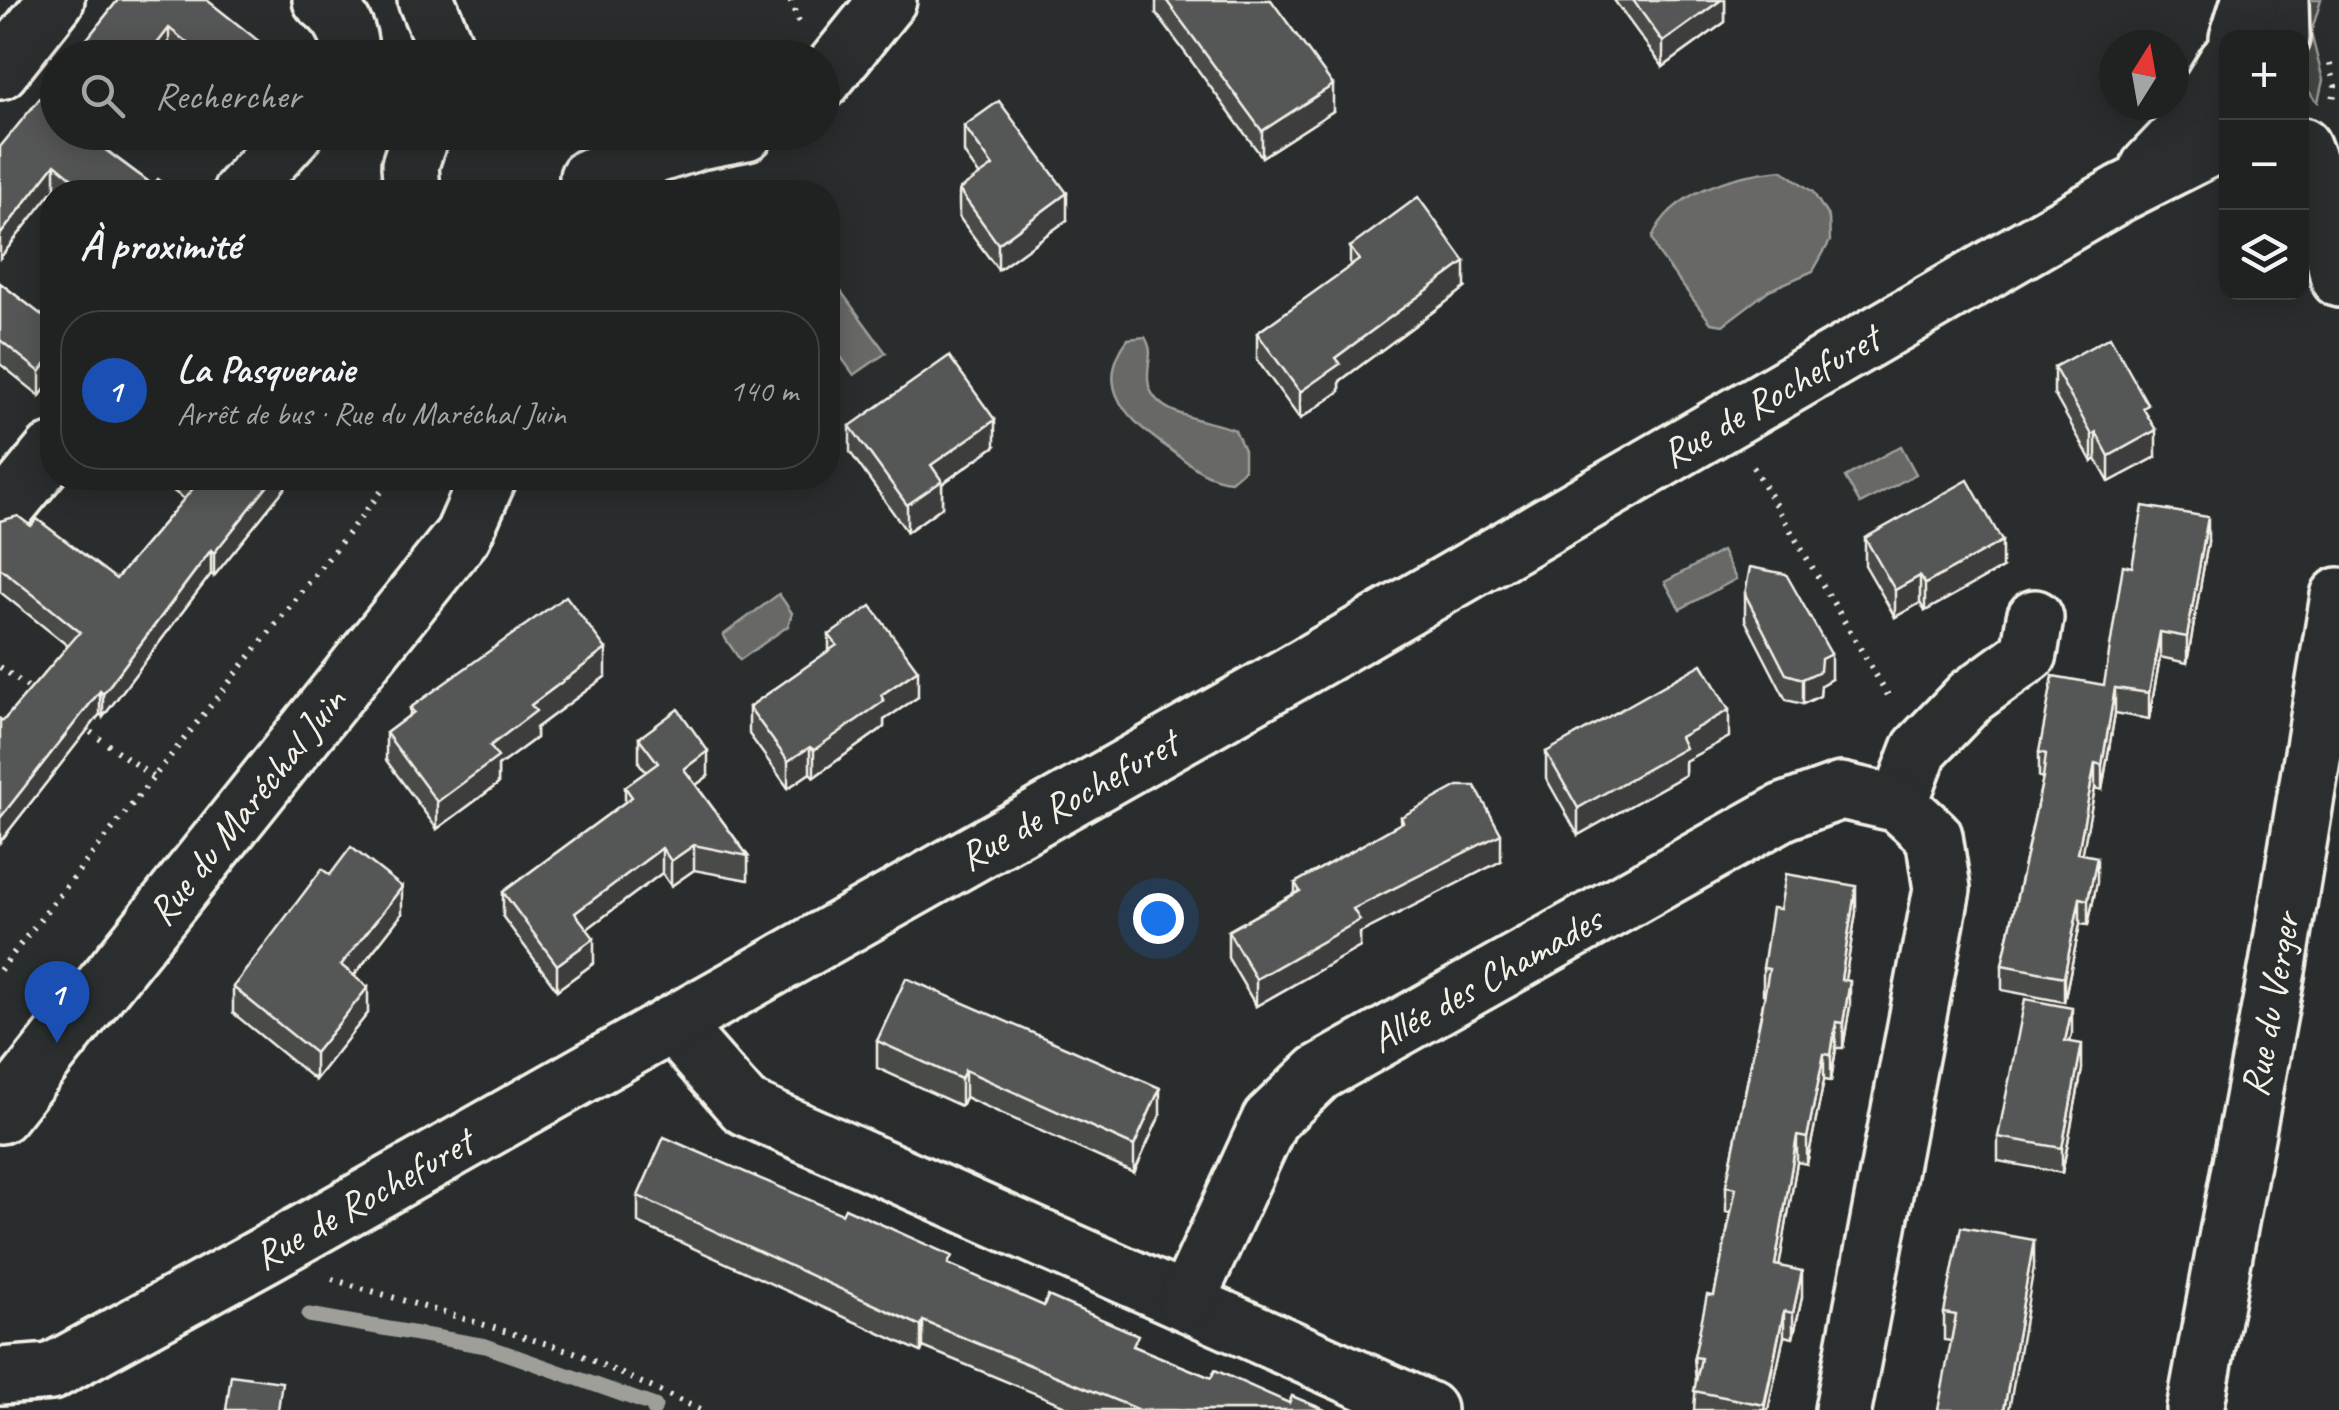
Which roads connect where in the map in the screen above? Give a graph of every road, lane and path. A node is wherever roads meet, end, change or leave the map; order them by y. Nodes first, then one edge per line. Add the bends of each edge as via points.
1 (56, 0) edge
2 (321, 0) edge
3 (426, 0) edge
4 (888, 0) edge
5 (348, 40) edge
6 (443, 40) edge
7 (840, 60) edge
8 (0, 72) edge
9 (2219, 84) edge
10 (2219, 144) edge
11 (279, 150) edge
12 (415, 150) edge
13 (660, 150) edge
14 (2309, 164) edge
15 (583, 168) edge
16 (252, 180) edge
17 (411, 180) edge
18 (2121, 193) junction
19 (2339, 279) edge
20 (1745, 453) dead end
21 (40, 467) edge
22 (382, 490) edge
23 (482, 490) edge
24 (0, 516) edge
25 (2339, 596) edge
26 (2035, 618) dead end
27 (0, 668) edge
28 (46, 700) edge
29 (77, 722) edge
30 (1920, 749) junction
31 (154, 778) junction
32 (1899, 804) junction
33 (0, 970) edge
34 (672, 1024) junction
35 (0, 1115) edge
36 (316, 1274) dead end
37 (1186, 1302) junction
38 (0, 1376) edge
39 (701, 1410) edge
40 (1428, 1410) edge
41 (1843, 1410) edge
42 (2195, 1410) edge

1 - 8 street
2 - 5 street via 344,24
3 - 6 street
4 - 7 street
9 - 18 street, Rue de Rochefuret via 2188,126
10 - 18 street, Rue de Rochefuret
11 - 16 street
12 - 17 street
13 - 15 street
14 - 19 street
18 - 34 street, Rue de Rochefuret
20 - 30 path
21 - 24 street
22 - 31 path
23 - 35 street, Rue du Maréchal Juin via 463,535
25 - 42 street, Rue du Verger
26 - 30 street via 2028,654 1971,696
27 - 28 path
29 - 31 path
30 - 32 street
31 - 33 path
32 - 37 street, Allée des Chamades via 1840,791 1783,812 1320,1073 1270,1120
32 - 41 street via 1934,836 1942,888
34 - 37 street via 745,1108
34 - 38 street, Rue de Rochefuret via 50,1372
36 - 39 path via 574,1352
37 - 40 street

